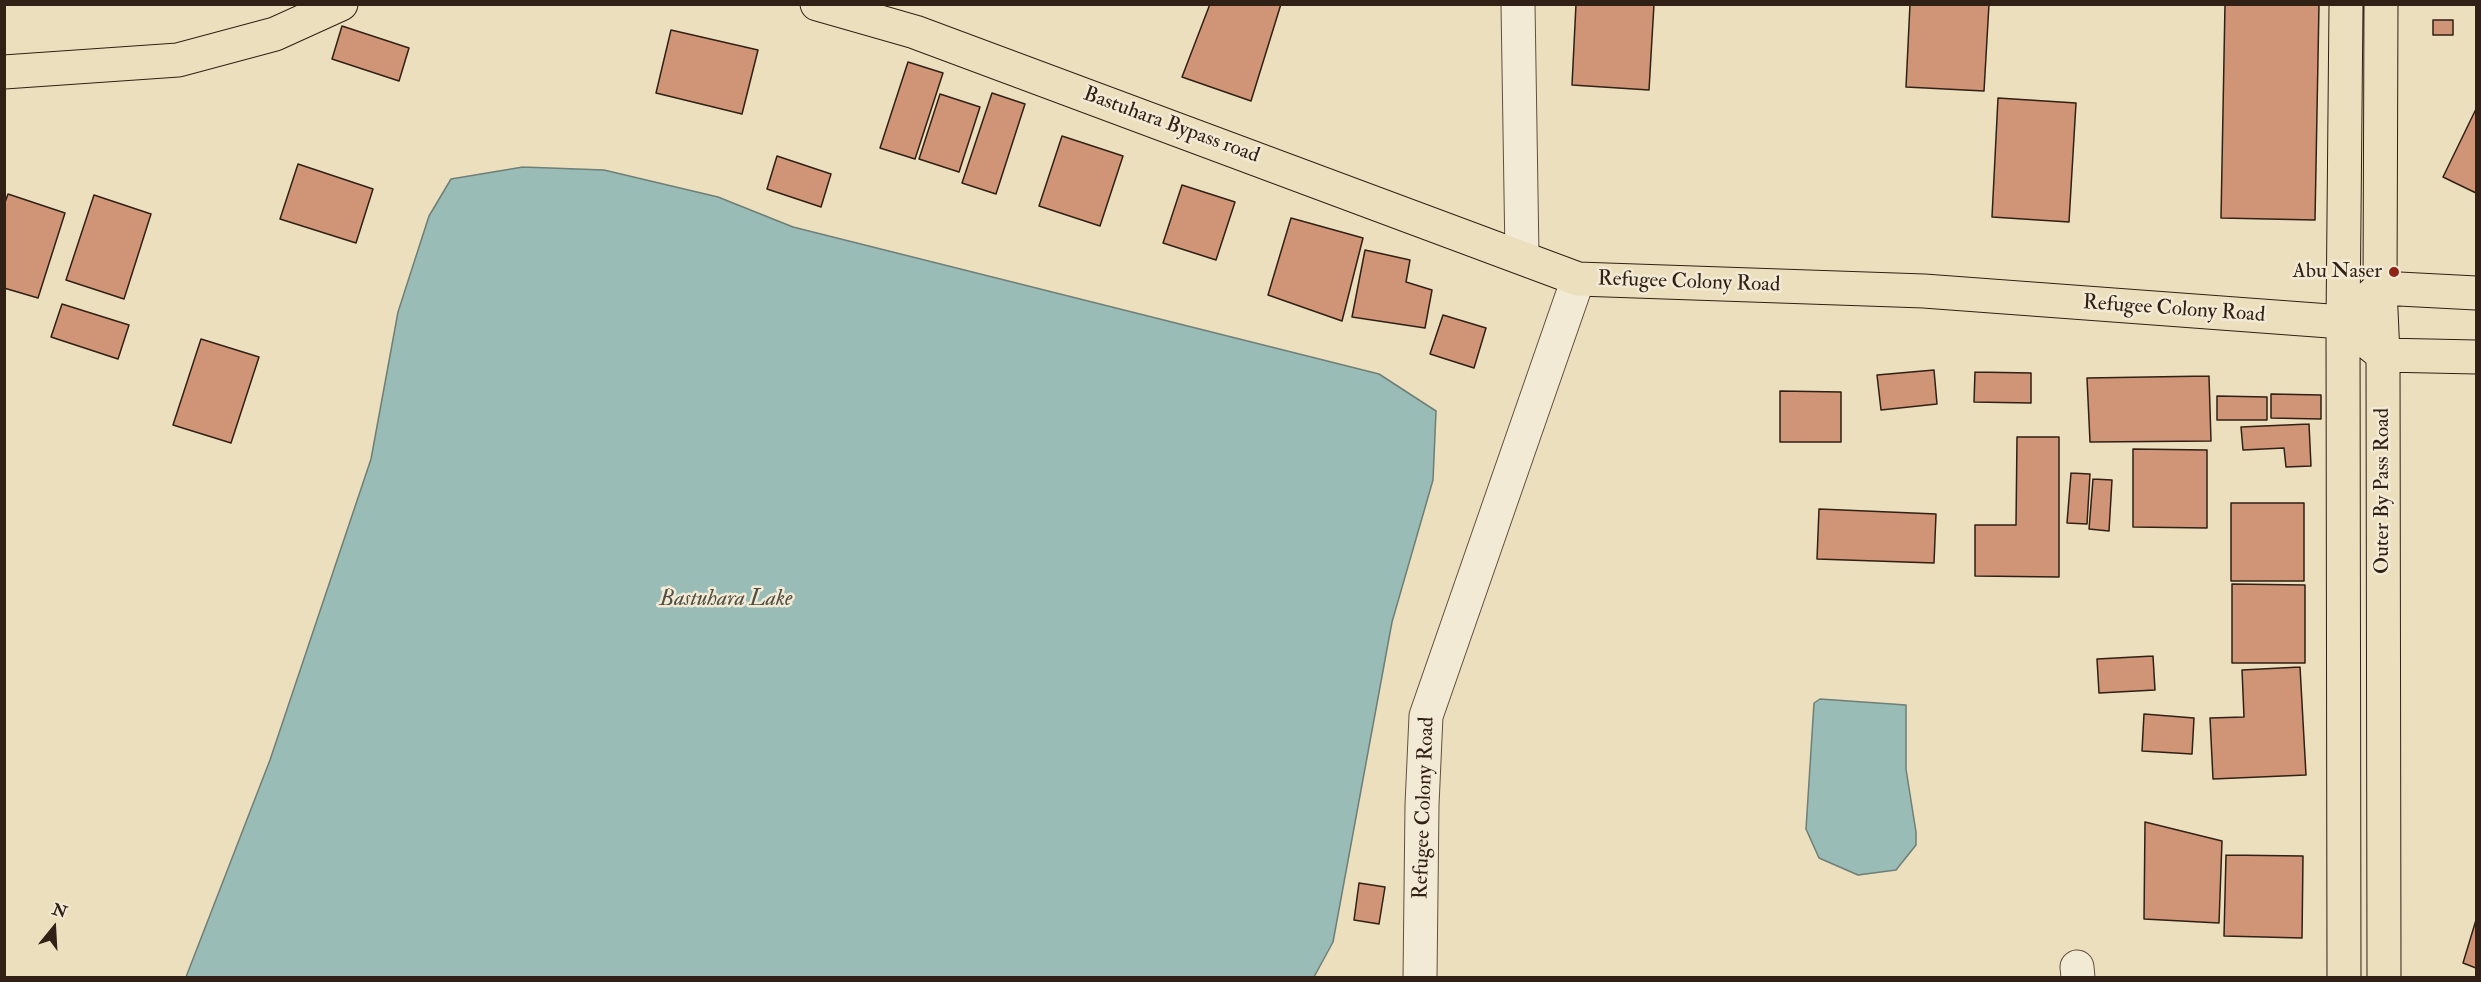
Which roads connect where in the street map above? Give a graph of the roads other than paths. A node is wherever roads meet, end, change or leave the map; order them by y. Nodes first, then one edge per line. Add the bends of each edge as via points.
1 (341, 4) edge
2 (817, 4) edge
3 (1518, 4) edge
4 (2346, 4) edge
5 (2381, 4) edge
6 (4, 72) edge
7 (1522, 256) junction
8 (1578, 279) junction
9 (2380, 288) junction
10 (2476, 293) edge
11 (2343, 322) junction
12 (2383, 355) junction
13 (2476, 357) edge
14 (1420, 978) edge
15 (2344, 978) edge
16 (2384, 978) edge

1 - 6 main road via 275,34 178,60
2 - 7 main road, Bastuhara Bypass road via 915,32
3 - 7 street
4 - 11 main road, Outer By Pass Road
5 - 9 main road, Outer By Pass Road
7 - 8 main road, Bastuhara Bypass road
8 - 11 main road, Refugee Colony Road via 1924,291
8 - 14 street, Refugee Colony Road via 1426,716
9 - 10 main road
9 - 11 main road
9 - 12 main road, Outer By Pass Road
11 - 12 main road
11 - 15 main road, Outer By Pass Road
12 - 13 main road
12 - 16 main road, Outer By Pass Road

